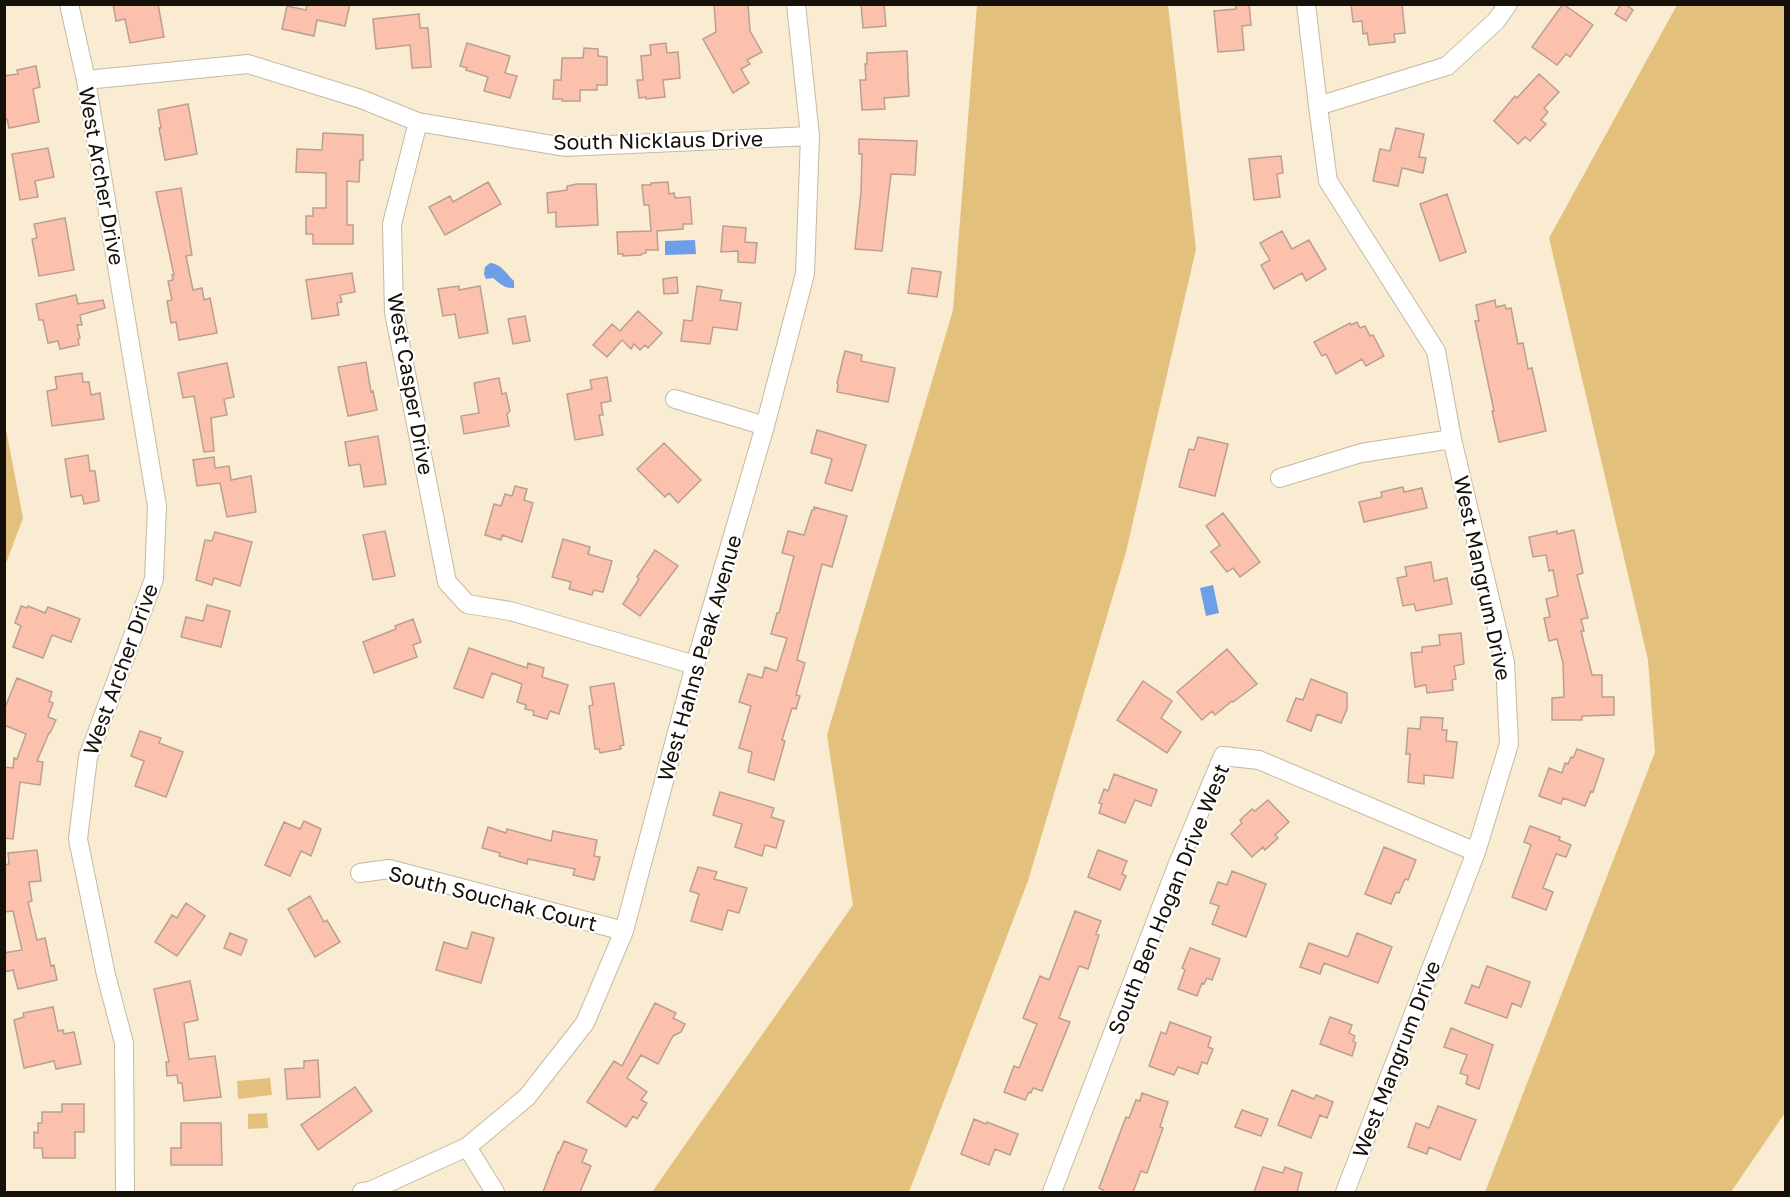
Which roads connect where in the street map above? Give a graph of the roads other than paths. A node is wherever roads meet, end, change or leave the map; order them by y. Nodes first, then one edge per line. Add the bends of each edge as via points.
1 (69, 4) edge
2 (796, 4) edge
3 (1306, 4) edge
4 (1508, 4) edge
5 (86, 80) junction
6 (1318, 106) junction
7 (418, 123) junction
8 (810, 136) junction
9 (675, 399) dead end
10 (765, 426) junction
11 (1452, 439) junction
12 (1280, 478) dead end
13 (695, 665) junction
14 (1476, 852) junction
15 (360, 873) dead end
16 (624, 932) junction
17 (466, 1147) junction
18 (125, 1192) edge
19 (362, 1192) edge
20 (495, 1192) edge
21 (1052, 1192) edge
22 (1345, 1192) edge

1 - 5 street, West Archer Drive
2 - 8 street, West Hahns Peak Avenue
3 - 6 street, West Mangrum Drive
4 - 6 street via 1496,21 1447,66
5 - 7 street, South Nicklaus Drive via 248,64 361,99
5 - 18 street, West Archer Drive via 157,506 154,579 88,757 78,838 124,1043
6 - 11 street, West Mangrum Drive via 1328,181 1436,351
7 - 8 street, South Nicklaus Drive via 565,147
7 - 13 street, West Casper Drive via 392,224 394,312 447,582 467,604 510,611
8 - 10 street, West Hahns Peak Avenue via 805,274
9 - 10 street
10 - 13 street, West Hahns Peak Avenue
11 - 12 street via 1361,453
11 - 14 street, West Mangrum Drive via 1505,662 1509,744
13 - 16 street, West Hahns Peak Avenue
14 - 21 street, South Ben Hogan Drive West via 1259,760 1223,756 1176,866
14 - 22 street, West Mangrum Drive
15 - 16 street, South Souchak Court via 389,869
16 - 17 street, West Hahns Peak Avenue via 585,1023 527,1097
17 - 19 street, West Hahns Peak Avenue
17 - 20 street

